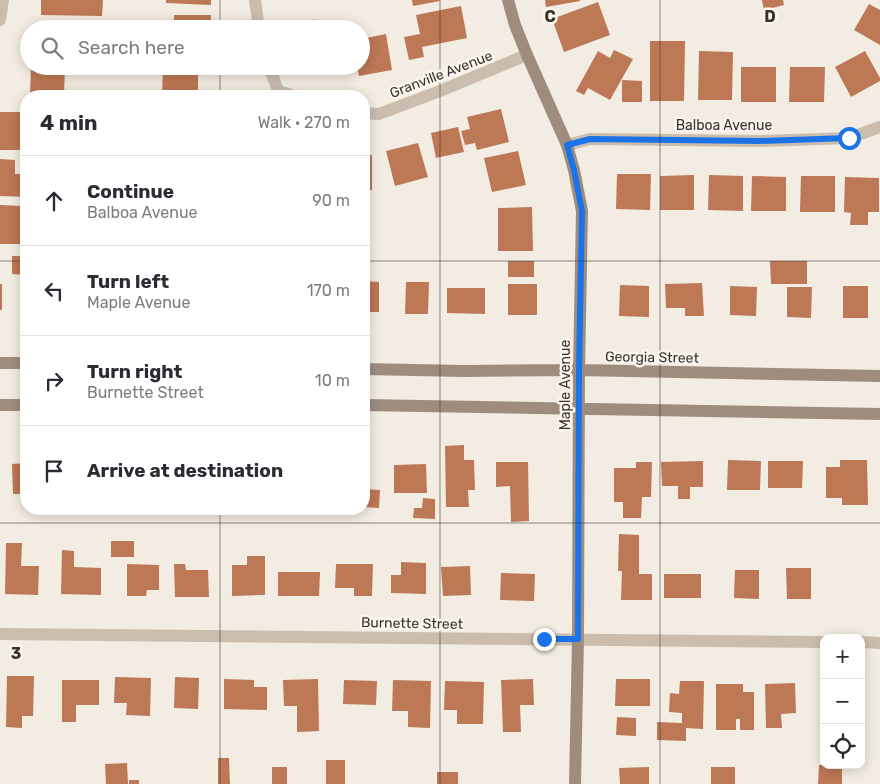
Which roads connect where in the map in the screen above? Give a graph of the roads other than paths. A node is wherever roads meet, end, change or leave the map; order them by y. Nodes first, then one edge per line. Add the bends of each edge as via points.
1 (3, 0) edge
2 (255, 0) edge
3 (508, 0) edge
4 (0, 20) edge
5 (258, 20) edge
6 (527, 55) junction
7 (272, 75) edge
8 (278, 90) edge
9 (370, 113) edge
10 (880, 127) edge
11 (567, 145) junction
12 (0, 363) edge
13 (20, 363) edge
14 (370, 369) edge
15 (579, 370) junction
16 (880, 376) edge
17 (0, 405) edge
18 (20, 405) edge
19 (370, 405) edge
20 (579, 409) junction
21 (880, 414) edge
22 (0, 634) edge
23 (578, 639) junction
24 (820, 642) edge
25 (865, 642) edge
26 (880, 643) edge
27 (575, 784) edge

1 - 4 street
2 - 5 street
3 - 6 main road, Maple Avenue
6 - 9 street, Granville Avenue via 379,114
6 - 11 main road, Maple Avenue
7 - 8 street
10 - 11 street, Balboa Avenue via 849,138 759,141 590,139
11 - 15 main road, Maple Avenue via 582,211
12 - 13 main road
14 - 15 main road, Georgia Street
15 - 16 main road, Georgia Street
15 - 20 main road, Maple Avenue
17 - 18 main road
19 - 20 main road
20 - 21 main road
20 - 23 main road, Maple Avenue
22 - 23 street, Burnette Street
23 - 24 street, Burnette Street
23 - 27 main road, Maple Avenue
25 - 26 street

